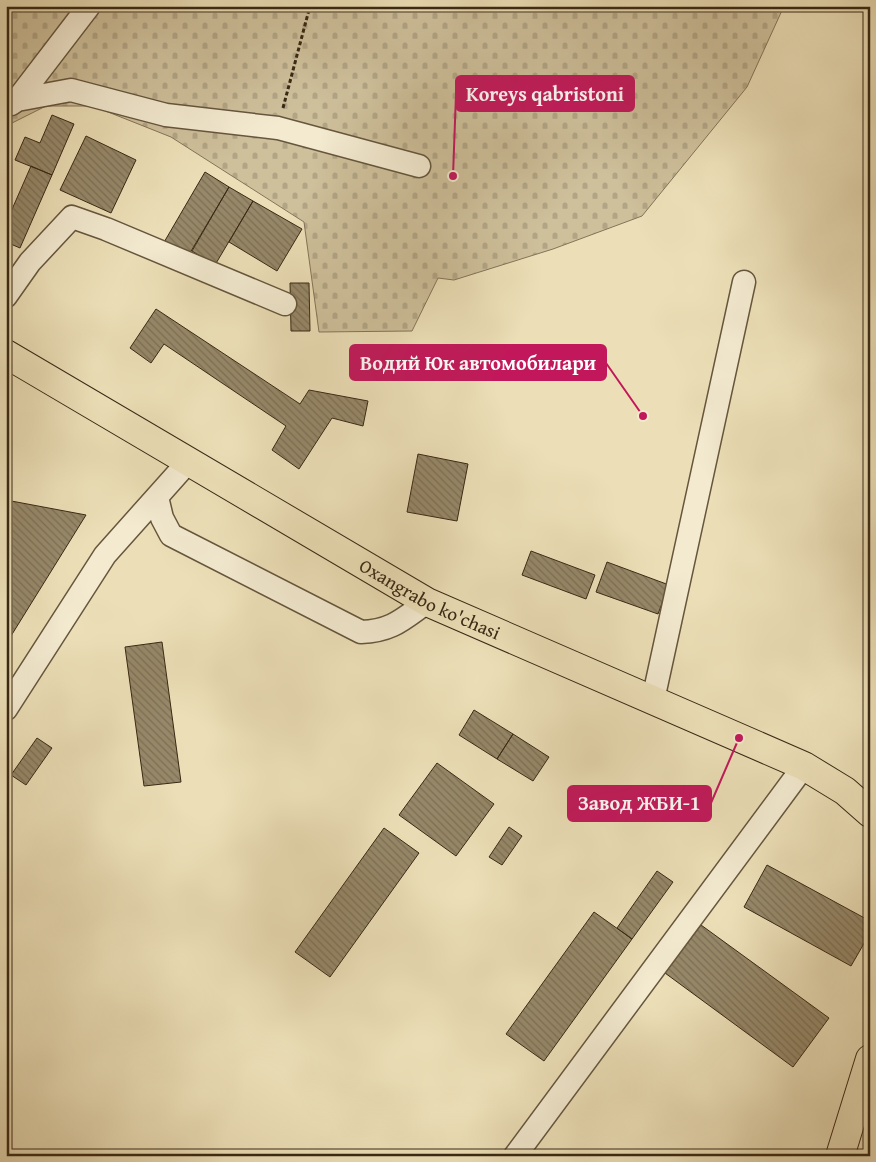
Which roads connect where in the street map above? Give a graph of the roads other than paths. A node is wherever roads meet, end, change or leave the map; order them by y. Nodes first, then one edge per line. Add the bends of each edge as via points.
1 (90, 6) edge
2 (12, 104) edge
3 (419, 166) dead end
4 (744, 282) dead end
5 (6, 296) edge
6 (285, 304) dead end
7 (6, 354) edge
8 (188, 462) junction
9 (157, 497) junction
10 (427, 602) junction
11 (653, 700) junction
12 (6, 709) edge
13 (804, 766) junction
14 (870, 813) edge
15 (870, 1059) edge
16 (515, 1156) edge
17 (840, 1156) edge

1 - 2 lane
2 - 3 lane via 71,90 166,115 278,128
4 - 11 lane
5 - 6 lane via 30,262 72,217
7 - 8 main road, Oxangrabo ko'chasi
8 - 9 lane
8 - 10 main road, Oxangrabo ko'chasi
9 - 10 lane via 162,518 171,535 360,632 393,626
9 - 12 lane via 105,555
10 - 11 main road, Oxangrabo ko'chasi
11 - 13 main road, Oxangrabo ko'chasi
13 - 14 main road, Oxangrabo ko'chasi via 845,791
13 - 16 lane
15 - 17 main road

